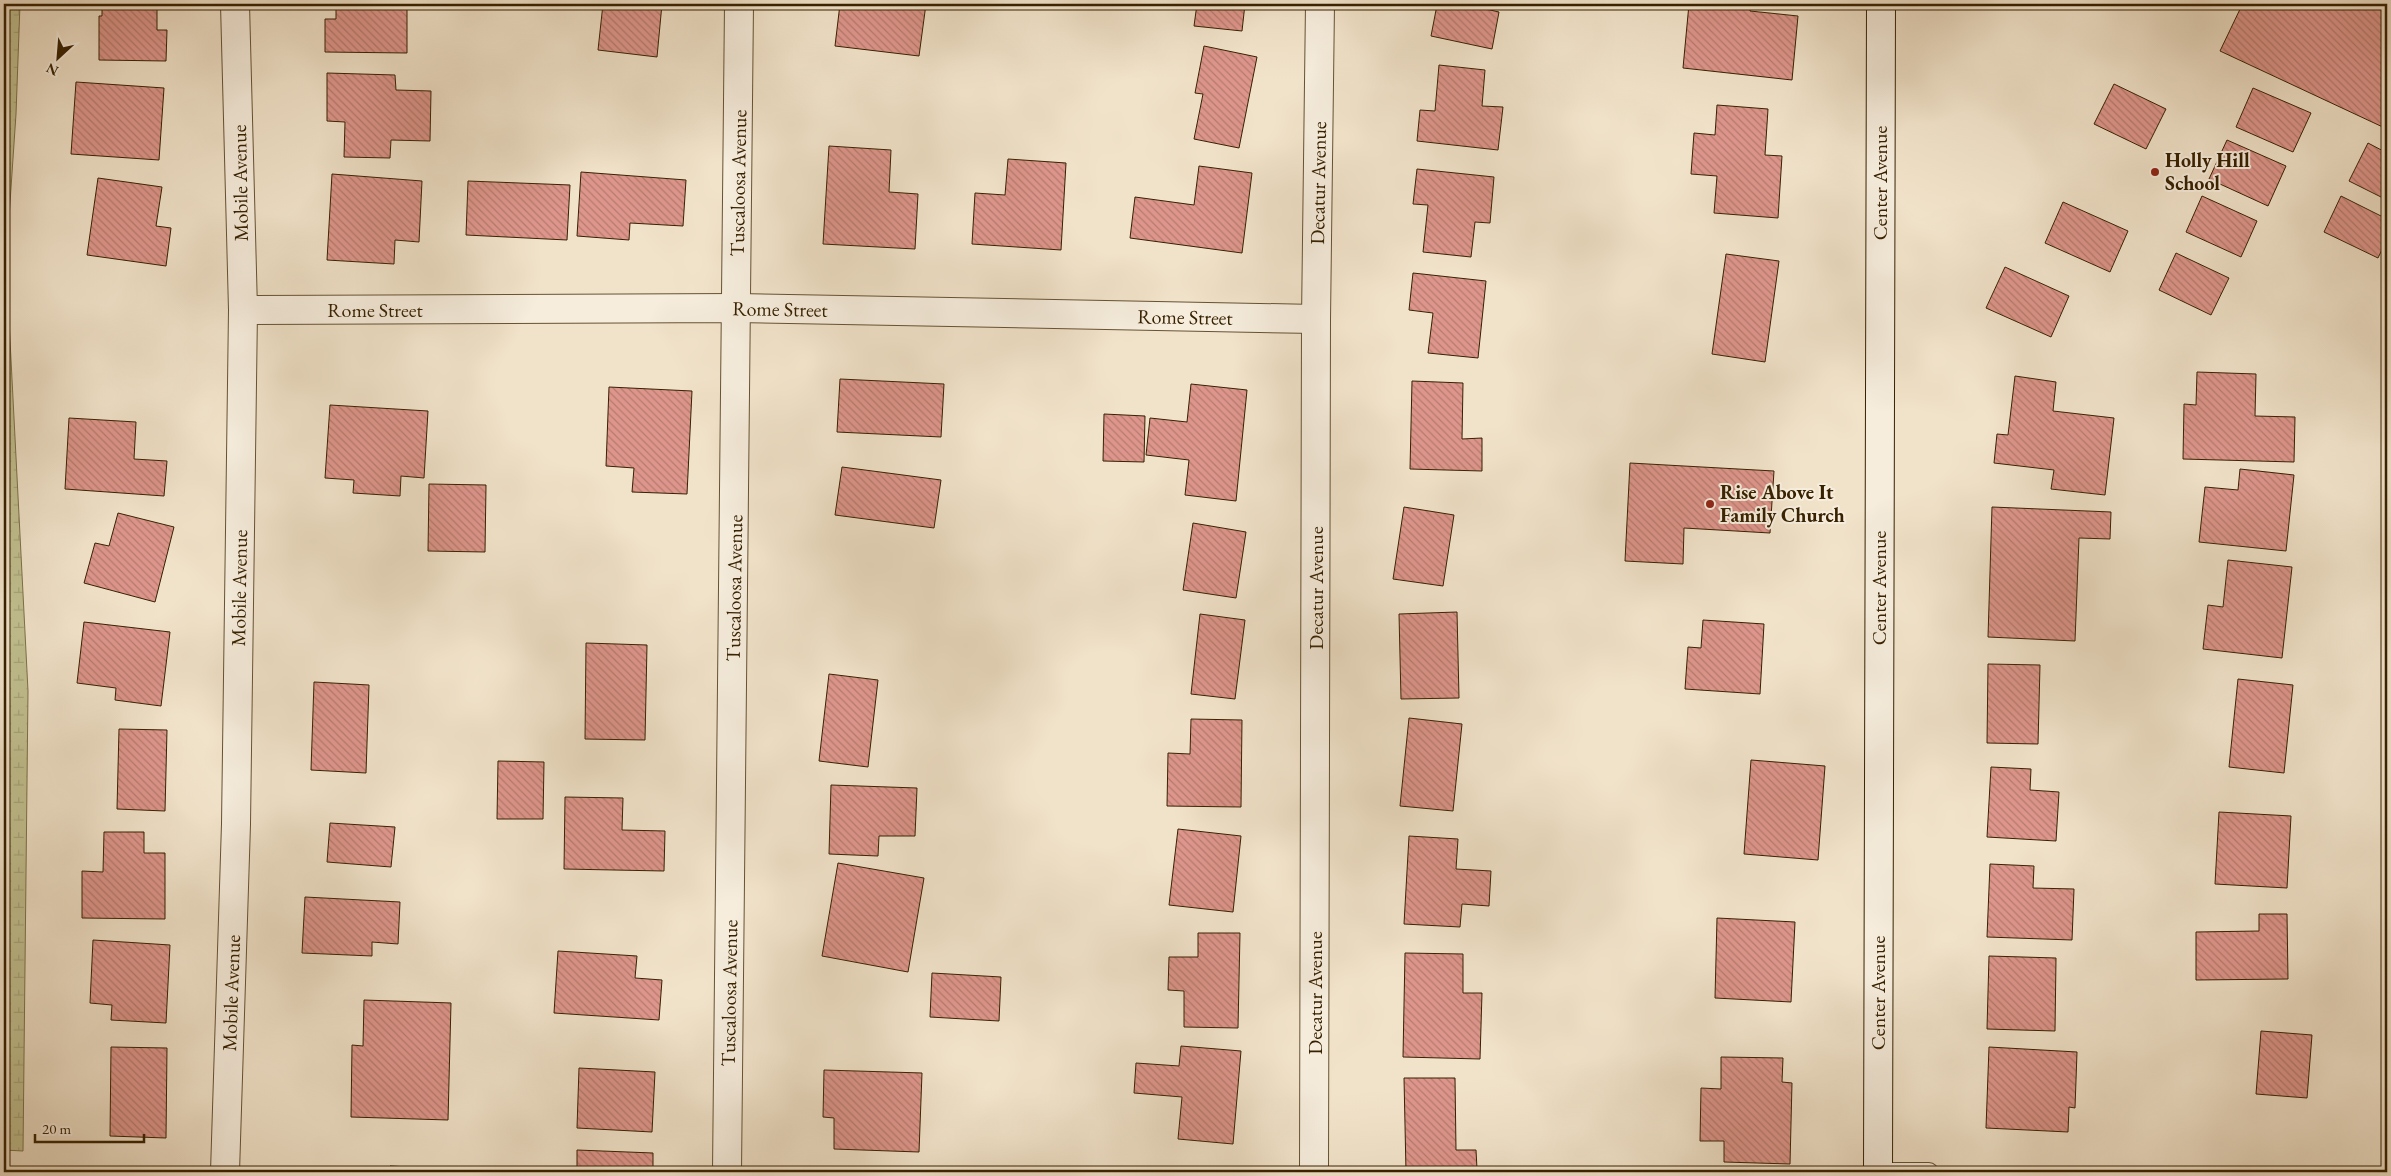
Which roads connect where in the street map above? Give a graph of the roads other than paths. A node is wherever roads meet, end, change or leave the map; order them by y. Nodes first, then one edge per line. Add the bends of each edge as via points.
1 (235, 4) edge
2 (740, 4) edge
3 (1320, 4) edge
4 (1881, 4) edge
5 (737, 308) junction
6 (243, 310) junction
7 (1316, 319) junction
8 (225, 1172) edge
9 (727, 1172) edge
10 (1314, 1172) edge
11 (1878, 1172) edge
12 (1929, 1172) edge

1 - 6 street, Mobile Avenue
2 - 5 street, Tuscaloosa Avenue
3 - 7 street, Decatur Avenue
4 - 11 street, Center Avenue
5 - 6 street, Rome Street
5 - 7 street, Rome Street
5 - 9 street, Tuscaloosa Avenue
6 - 8 street, Mobile Avenue via 236,824
7 - 10 street, Decatur Avenue
11 - 12 lane

